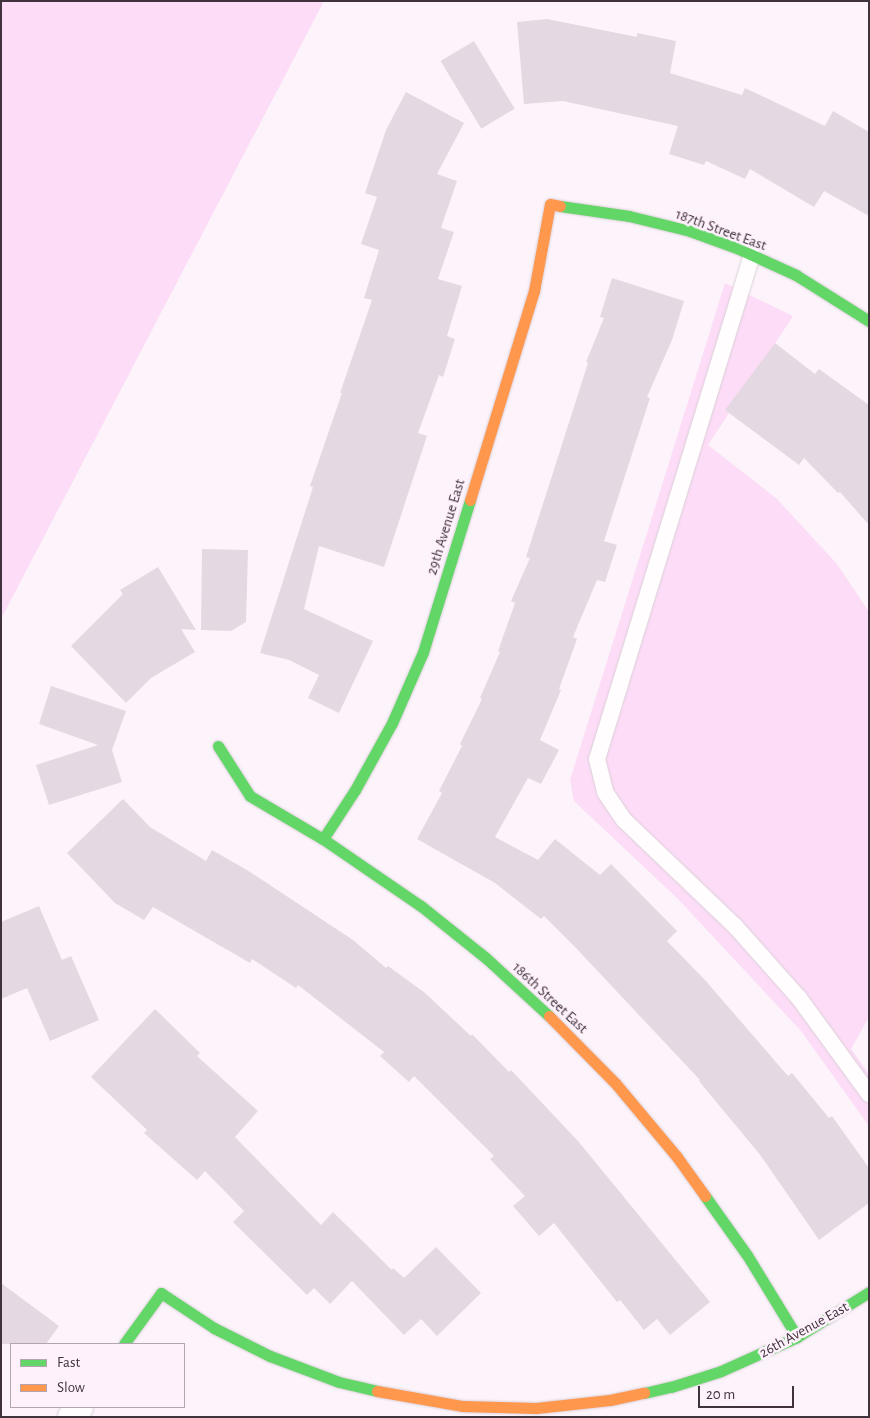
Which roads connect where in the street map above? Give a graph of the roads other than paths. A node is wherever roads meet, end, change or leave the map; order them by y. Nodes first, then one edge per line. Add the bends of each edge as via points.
1 (550, 204) joint
2 (752, 255) junction
3 (869, 321) edge
4 (218, 746) dead end
5 (322, 838) junction
6 (869, 1094) edge
7 (869, 1292) edge
8 (797, 1337) junction
9 (125, 1343) edge
10 (610, 1408) edge

1 - 2 street, 187th Street East via 629,216 690,231
1 - 5 street, 29th Avenue East via 534,291 423,652 392,723 355,790
2 - 3 street, 187th Street East via 796,275
2 - 6 lane via 597,759 605,792 624,820 735,926 799,998
4 - 5 street, 186th Street East via 250,796
5 - 8 street, 186th Street East via 421,906 486,958 556,1022 616,1084 677,1157 736,1240
7 - 8 street, 26th Avenue East
8 - 10 street, 26th Avenue East via 721,1371
9 - 10 street, 26th Avenue East via 161,1293 214,1328 270,1356 339,1382 400,1397 462,1406

